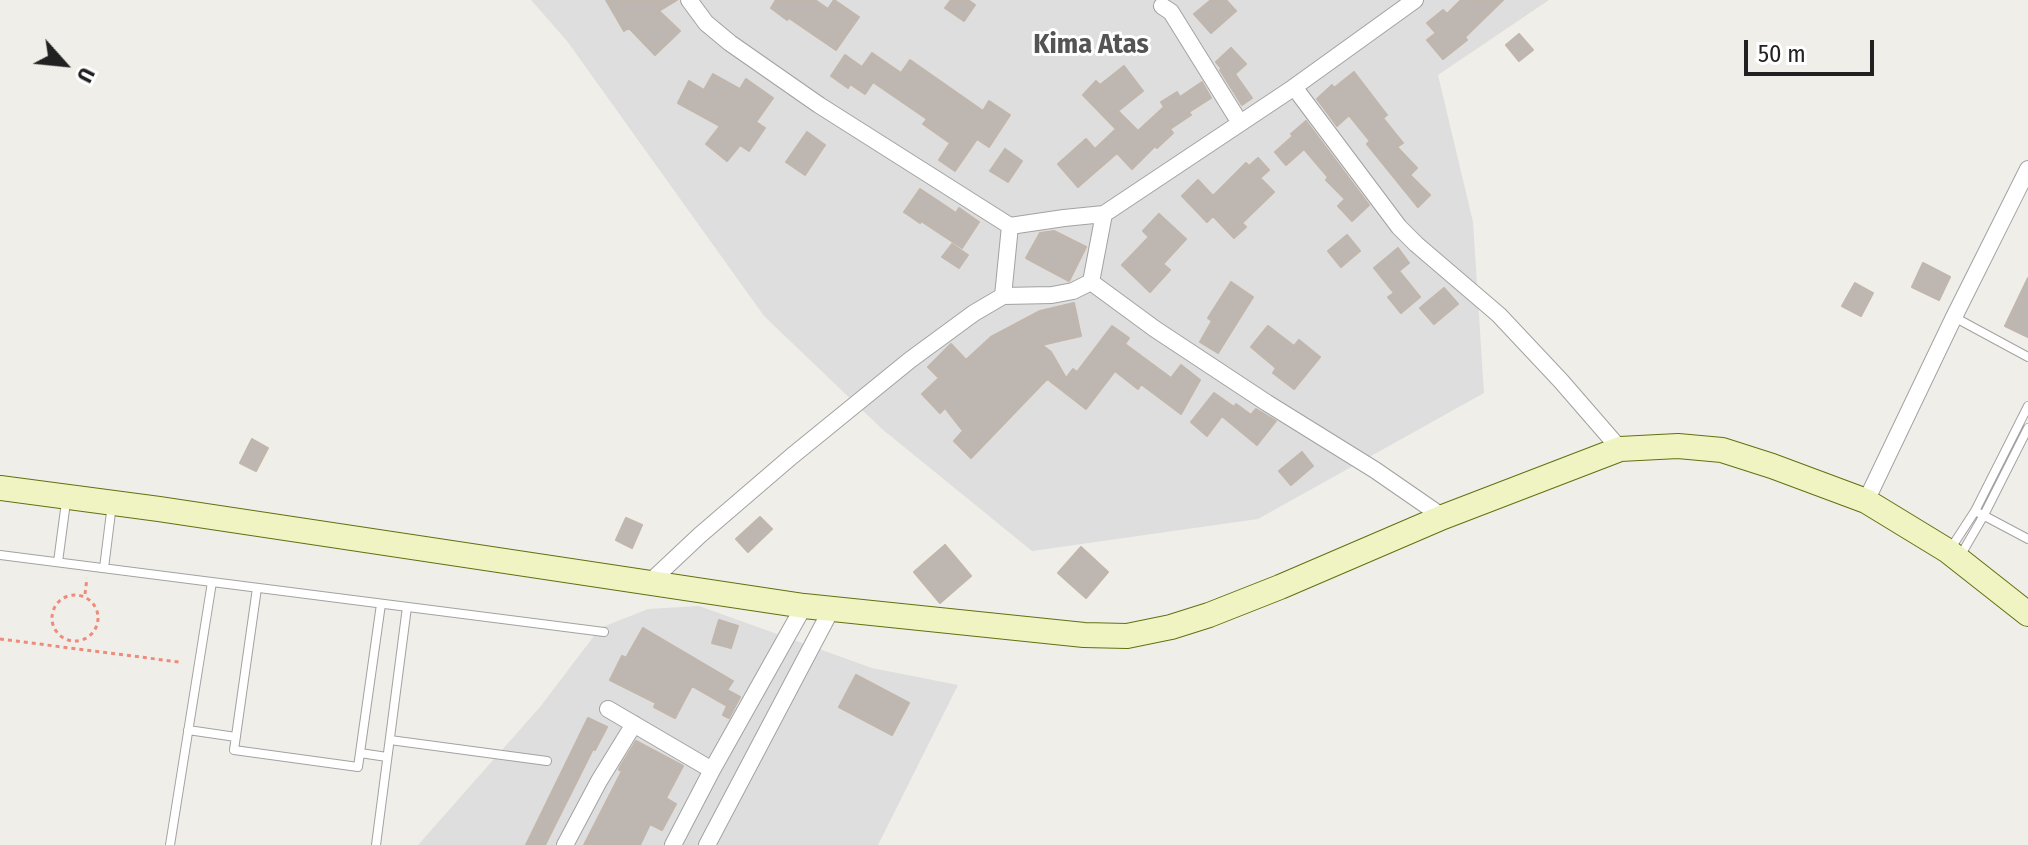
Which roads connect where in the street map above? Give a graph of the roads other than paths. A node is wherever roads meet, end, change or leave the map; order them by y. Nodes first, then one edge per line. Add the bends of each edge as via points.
1 (689, 0) edge
2 (1415, 0) edge
3 (1162, 6) dead end
4 (1294, 87) junction
5 (1240, 123) junction
6 (2028, 171) edge
7 (1104, 214) junction
8 (1010, 226) junction
9 (1091, 282) junction
10 (1003, 296) junction
11 (1954, 317) junction
12 (2028, 357) edge
13 (2028, 406) edge
14 (2028, 428) edge
15 (1620, 449) junction
16 (0, 488) edge
17 (67, 497) junction
18 (1866, 501) junction
19 (112, 503) junction
20 (1979, 513) junction
21 (1443, 517) junction
22 (2028, 539) edge
23 (0, 555) edge
24 (1953, 555) junction
25 (58, 562) junction
26 (104, 568) junction
27 (212, 582) junction
28 (650, 582) junction
29 (257, 588) junction
30 (381, 604) junction
31 (804, 606) junction
32 (407, 607) junction
33 (832, 608) junction
34 (2028, 614) edge
35 (604, 632) dead end
36 (608, 709) dead end
37 (634, 724) junction
38 (188, 730) junction
39 (236, 737) junction
40 (390, 740) junction
41 (360, 753) junction
42 (387, 757) junction
43 (547, 761) dead end
44 (712, 770) junction
45 (170, 845) edge
46 (376, 845) edge
47 (565, 845) edge
48 (673, 845) edge
49 (707, 845) edge

1 - 8 street via 730,43
2 - 4 street
3 - 5 street via 1171,12
4 - 5 street
4 - 15 street via 1399,227 1499,315
5 - 7 street
6 - 11 street
7 - 8 street
7 - 9 street
8 - 10 street
9 - 10 street via 1052,295
9 - 21 street
10 - 28 street via 910,360
11 - 12 lane
11 - 18 street
13 - 20 lane
14 - 20 lane
15 - 18 main road via 1722,450
15 - 21 main road
16 - 17 main road
17 - 19 main road
17 - 25 lane
18 - 24 main road
19 - 26 lane
19 - 28 main road
20 - 22 lane
20 - 24 lane
21 - 33 main road via 1209,615 1127,636
23 - 25 lane
24 - 34 main road
25 - 26 lane
26 - 27 lane
27 - 29 lane
27 - 38 lane
28 - 31 main road
29 - 30 lane
29 - 39 lane
30 - 32 lane
30 - 41 lane
31 - 33 main road
31 - 44 street
32 - 35 lane
32 - 40 lane
33 - 49 street
36 - 37 street
37 - 44 street
37 - 47 street
38 - 39 lane
38 - 45 lane
39 - 41 lane via 234,750 358,767
40 - 42 lane
40 - 43 lane
41 - 42 lane
42 - 46 lane
44 - 48 street

